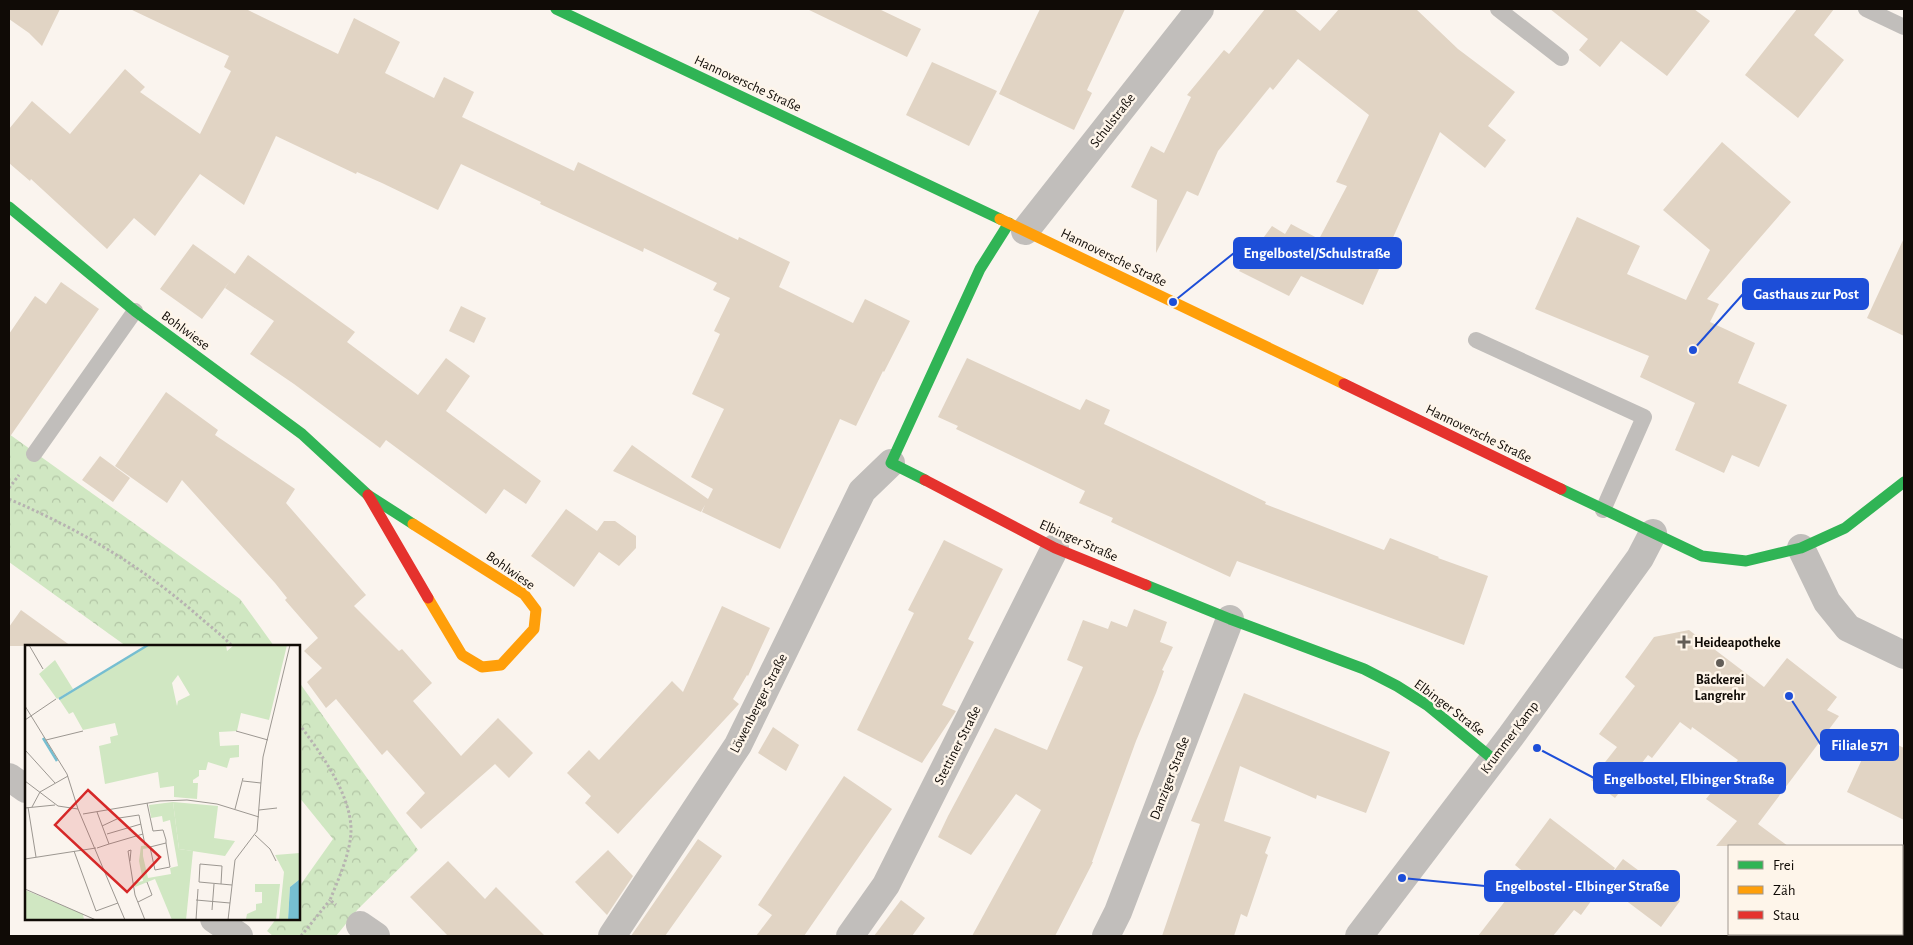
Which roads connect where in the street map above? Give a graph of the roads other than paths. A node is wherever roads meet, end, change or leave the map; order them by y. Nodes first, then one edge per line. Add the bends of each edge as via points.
1 (556, 9) edge
2 (1200, 9) edge
3 (1498, 9) edge
4 (1866, 9) edge
5 (1904, 27) edge
6 (1561, 58) dead end
7 (9, 207) edge
8 (1017, 227) junction
9 (135, 311) junction
10 (1476, 340) dead end
11 (34, 454) dead end
12 (891, 463) junction
13 (1904, 482) edge
14 (368, 495) junction
15 (1603, 510) junction
16 (1653, 534) junction
17 (1055, 548) junction
18 (1801, 548) junction
19 (1230, 618) junction
20 (1904, 655) edge
21 (1493, 759) junction
22 (9, 777) edge
23 (25, 788) edge
24 (215, 920) edge
25 (239, 936) edge
26 (612, 936) edge
27 (850, 936) edge
28 (1106, 936) edge
29 (1359, 936) edge

1 - 8 street, Hannoversche Straße
2 - 8 street, Schulstraße
3 - 6 lane
4 - 5 lane
7 - 9 street, Bohlwiese
8 - 12 street via 980,269
8 - 15 street, Hannoversche Straße
9 - 11 lane
9 - 14 street, Bohlwiese via 302,434
10 - 15 lane via 1644,417
12 - 17 street, Elbinger Straße
12 - 26 street, Löwenberger Straße via 862,491 738,746
13 - 18 street, Hannoversche Straße via 1845,528
14 - 14 street, Bohlwiese via 462,655 482,667 501,665 534,629 536,610 524,594
15 - 16 street, Hannoversche Straße
16 - 18 street, Hannoversche Straße via 1702,556 1746,561
16 - 21 street, Krummer Kamp via 1640,558
17 - 19 street, Elbinger Straße
17 - 27 street, Stettiner Straße via 886,885
18 - 20 street via 1827,602 1848,628
19 - 21 street, Elbinger Straße via 1364,669 1397,686 1427,705
19 - 28 street, Danziger Straße
21 - 29 street, Krummer Kamp
22 - 23 street
24 - 25 street

